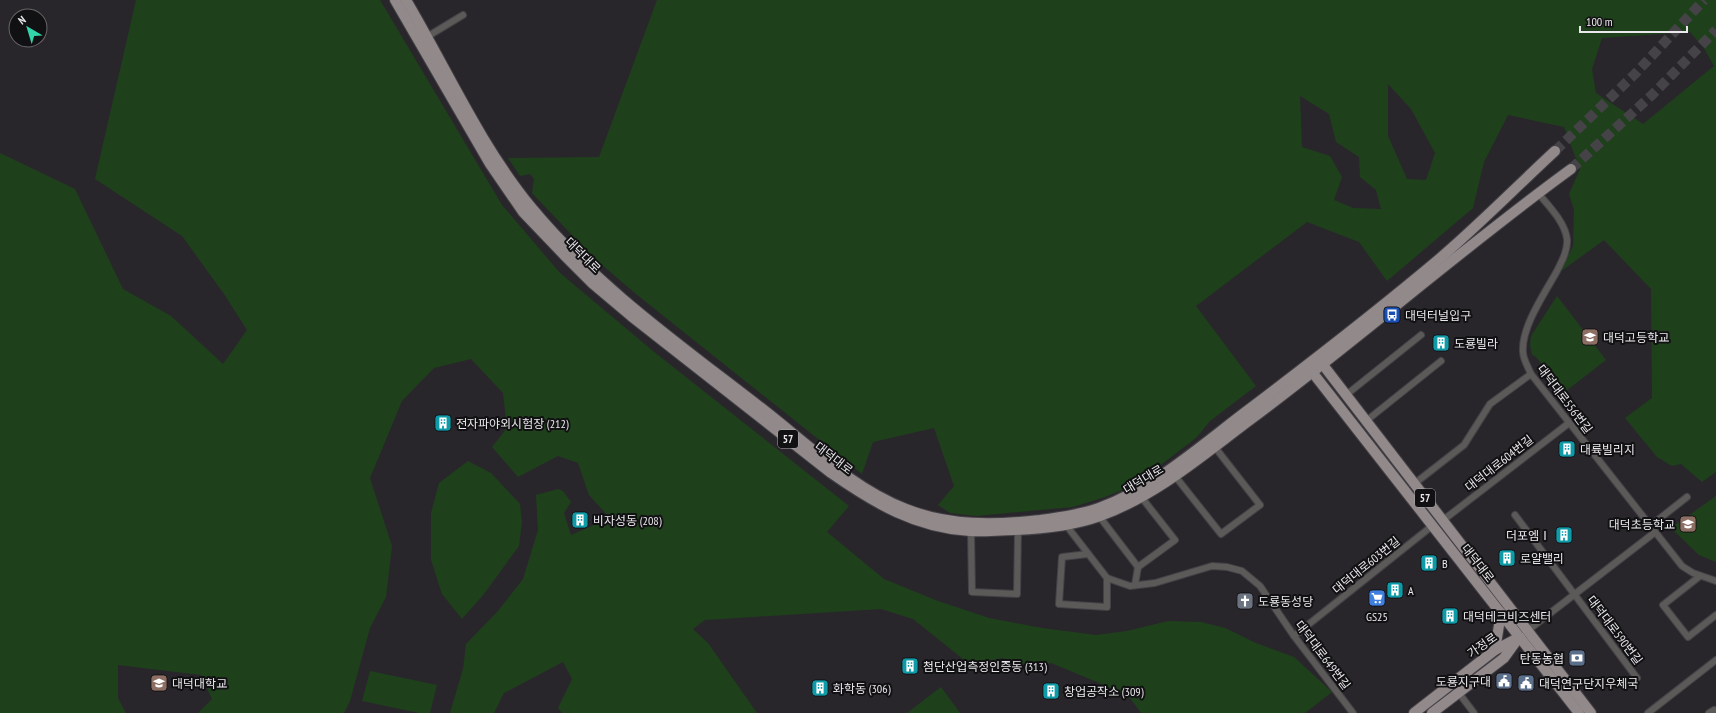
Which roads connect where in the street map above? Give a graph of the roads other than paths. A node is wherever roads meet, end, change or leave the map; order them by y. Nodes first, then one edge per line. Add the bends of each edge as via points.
1 (395, 0) edge
2 (406, 0) edge
3 (464, 15) dead end
4 (424, 39) junction
5 (1555, 151) tunnel mouth
6 (1571, 169) tunnel mouth
7 (1538, 193) junction
8 (1421, 335) dead end
9 (1320, 361) junction
10 (1441, 361) dead end
11 (1310, 370) junction
12 (1531, 374) junction
13 (1346, 395) junction
14 (1366, 421) junction
15 (1569, 423) junction
16 (1214, 446) junction
17 (1174, 476) junction
18 (1414, 484) junction
19 (1142, 498) junction
20 (1687, 498) dead end
21 (1514, 515) dead end
22 (1099, 516) junction
23 (1442, 520) junction
24 (1066, 525) junction
25 (1432, 526) junction
26 (1649, 526) junction
27 (1018, 530) junction
28 (971, 532) junction
29 (1654, 533) junction
30 (1088, 554) junction
31 (1138, 567) junction
32 (1700, 576) junction
33 (1107, 578) junction
34 (1716, 581) edge
35 (1135, 585) junction
36 (1575, 594) junction
37 (1501, 613) junction
38 (1716, 615) edge
39 (1523, 634) junction
40 (1294, 636) junction
41 (1495, 650) junction
42 (1716, 660) edge
43 (1637, 678) dead end
44 (1458, 692) junction
45 (1353, 713) edge
46 (1414, 713) edge
47 (1432, 713) edge
48 (1474, 713) edge
49 (1579, 713) edge
50 (1591, 713) edge
51 (1648, 713) edge
52 (1709, 713) edge
53 (1716, 713) edge

1 - 4 main road, 대덕대로 / 57
2 - 4 main road, 대덕대로 / 57
3 - 4 street
4 - 11 main road, 대덕대로 / 57 via 497,160 530,206 569,250 657,326 855,482 904,508 957,522 990,525 1068,516 1096,509 1154,481
4 - 28 main road, 대덕대로 / 57 via 490,164 523,212 593,284 860,494 914,521 939,528
5 - 9 main road via 1442,257
6 - 7 main road
7 - 9 main road
7 - 12 street, 대덕대로556번길 via 1562,226 1567,245 1558,269 1524,333 1523,352
8 - 13 street
9 - 11 main road, 대덕대로 / 57
9 - 13 main road, 대덕대로 / 57
10 - 14 street
11 - 16 main road, 대덕대로 / 57
11 - 25 main road, 대덕대로 / 57
12 - 15 street, 대덕대로556번길
12 - 18 street via 1490,404 1464,445
13 - 14 main road, 대덕대로 / 57
14 - 18 main road, 대덕대로 / 57
15 - 23 street, 대덕대로604번길
15 - 26 street, 대덕대로556번길
16 - 17 main road, 대덕대로 / 57
16 - 17 street via 1260,504 1221,534
17 - 19 main road, 대덕대로 / 57
18 - 23 main road, 대덕대로 / 57
19 - 22 main road, 대덕대로 / 57
19 - 31 street via 1175,540
20 - 26 street
21 - 36 street, 대덕대로590번길
22 - 24 main road, 대덕대로 / 57
22 - 31 street
23 - 39 main road, 대덕대로 / 57
24 - 27 main road, 대덕대로 / 57
24 - 30 street
25 - 37 main road, 대덕대로 / 57
25 - 40 street, 대덕대로603번길
26 - 29 street, 대덕대로556번길
27 - 28 main road, 대덕대로 / 57
27 - 28 street via 1017,594 972,592
29 - 32 street, 대덕대로556번길 via 1682,566
29 - 36 street, 대덕대로590번길
30 - 33 street
30 - 33 street via 1062,557 1059,604 1107,607
31 - 35 street
32 - 34 street, 대덕대로556번길
32 - 38 street via 1663,605 1688,637
33 - 35 street, 대덕대로649번길 via 1130,586
35 - 40 street, 대덕대로649번길 via 1187,575 1212,566 1242,571 1254,580
36 - 39 street, 대덕대로590번길
36 - 43 street, 대덕대로590번길
37 - 39 main road, 대덕대로 / 57
37 - 41 main road
39 - 41 main road, 가정로
39 - 44 main road, 가정로 via 1504,658
39 - 49 main road, 대덕대로 / 57
39 - 50 main road, 대덕대로 / 57
40 - 45 street, 대덕대로649번길
41 - 46 main road, 가정로
42 - 51 street
44 - 47 main road, 가정로
44 - 48 street
52 - 53 street via 1714,710

